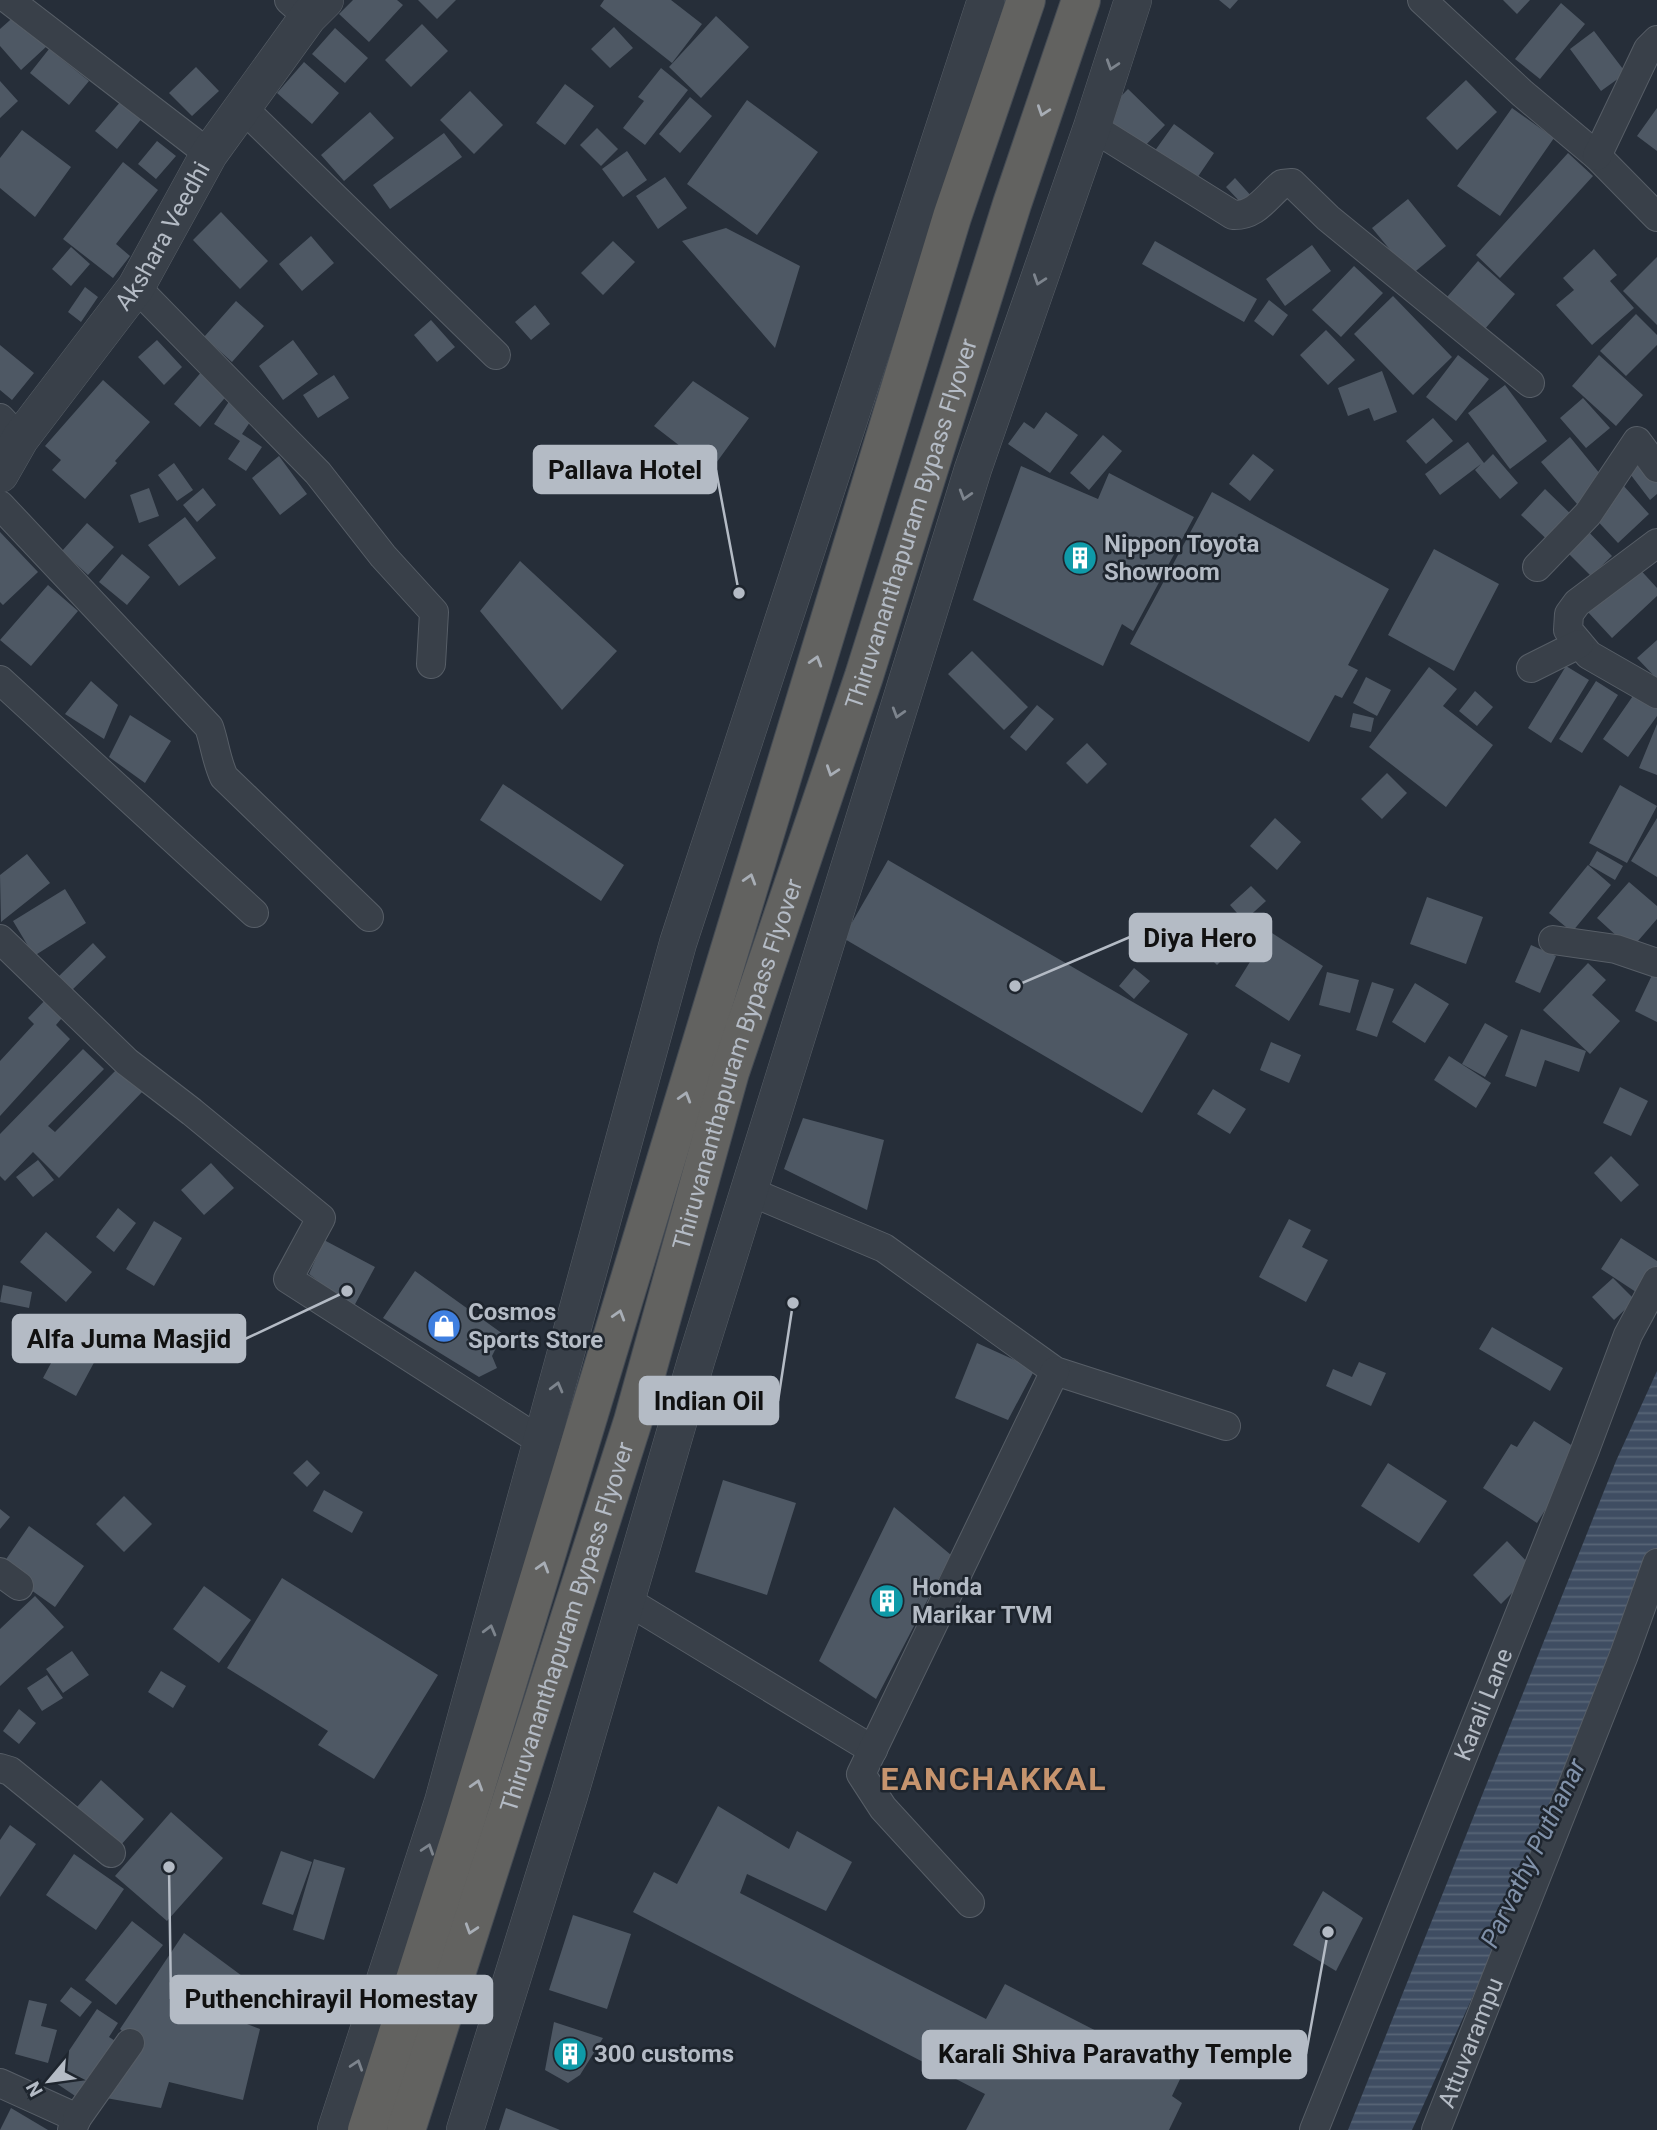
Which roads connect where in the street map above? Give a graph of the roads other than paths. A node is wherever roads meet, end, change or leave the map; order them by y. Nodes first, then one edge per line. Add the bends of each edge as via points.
1 (9, 0) edge
2 (986, 0) edge
3 (1026, 0) edge
4 (1081, 0) edge
5 (1133, 0) edge
6 (1436, 5) edge
7 (307, 6) edge
8 (1657, 40) edge
9 (243, 108) junction
10 (1093, 127) junction
11 (209, 154) junction
12 (1597, 156) junction
13 (1657, 217) edge
14 (136, 287) junction
15 (496, 355) dead end
16 (1530, 383) dead end
17 (10, 428) edge
18 (1657, 468) edge
19 (0, 474) edge
20 (0, 505) edge
21 (1657, 543) edge
22 (1537, 567) dead end
23 (1579, 644) junction
24 (431, 664) dead end
25 (1531, 667) dead end
26 (0, 680) edge
27 (1657, 694) edge
28 (254, 914) dead end
29 (369, 917) dead end
30 (0, 939) edge
31 (1553, 940) dead end
32 (1657, 962) edge
33 (749, 1191) junction
34 (1657, 1281) edge
35 (1055, 1371) junction
36 (1226, 1426) dead end
37 (542, 1442) junction
38 (1657, 1563) edge
39 (626, 1600) junction
40 (873, 1750) junction
41 (0, 1768) edge
42 (111, 1853) dead end
43 (970, 1903) dead end
44 (131, 2043) dead end
45 (0, 2083) edge
46 (74, 2124) edge
47 (336, 2130) edge
48 (367, 2130) edge
49 (406, 2130) edge
50 (465, 2130) edge
51 (1314, 2130) edge
52 (1436, 2130) edge

1 - 11 street
37 -> 2 street via 678,943
48 -> 3 highway, Thiruvananthapuram Bypass Flyover via 464,1826 952,217
4 -> 49 highway, Thiruvananthapuram Bypass Flyover via 864,676 730,1072 633,1421
5 -> 10 street
6 - 12 street via 1522,93
7 - 9 street, Akshara Veedhi
8 - 12 street via 1648,49
9 - 11 street, Akshara Veedhi
9 - 15 street
10 - 16 street via 1233,215 1255,211 1282,184 1292,183 1328,218
10 -> 33 street via 973,469
11 - 14 street, Akshara Veedhi
12 - 13 street
14 - 17 street, Akshara Veedhi
14 - 24 street via 318,473 434,612
17 - 19 street, Akshara Veedhi
18 - 22 street via 1637,441 1588,514
20 - 29 street via 209,727 224,777
21 - 23 street via 1577,603 1569,614 1568,630
23 - 25 street
23 - 27 street via 1589,655
26 - 28 street
30 - 37 street via 127,1062 321,1218 288,1279
31 - 32 street via 1616,949
33 - 35 street via 884,1248
33 - 39 street
34 - 51 street, Karali Lane via 1628,1335
35 - 36 street
35 - 40 street
47 -> 37 street via 443,1802
38 - 52 street, Attuvarampu
39 - 40 street
39 - 50 street
40 - 43 street via 861,1774 883,1808
41 - 42 street via 10,1771
44 - 46 street
45 - 46 street

